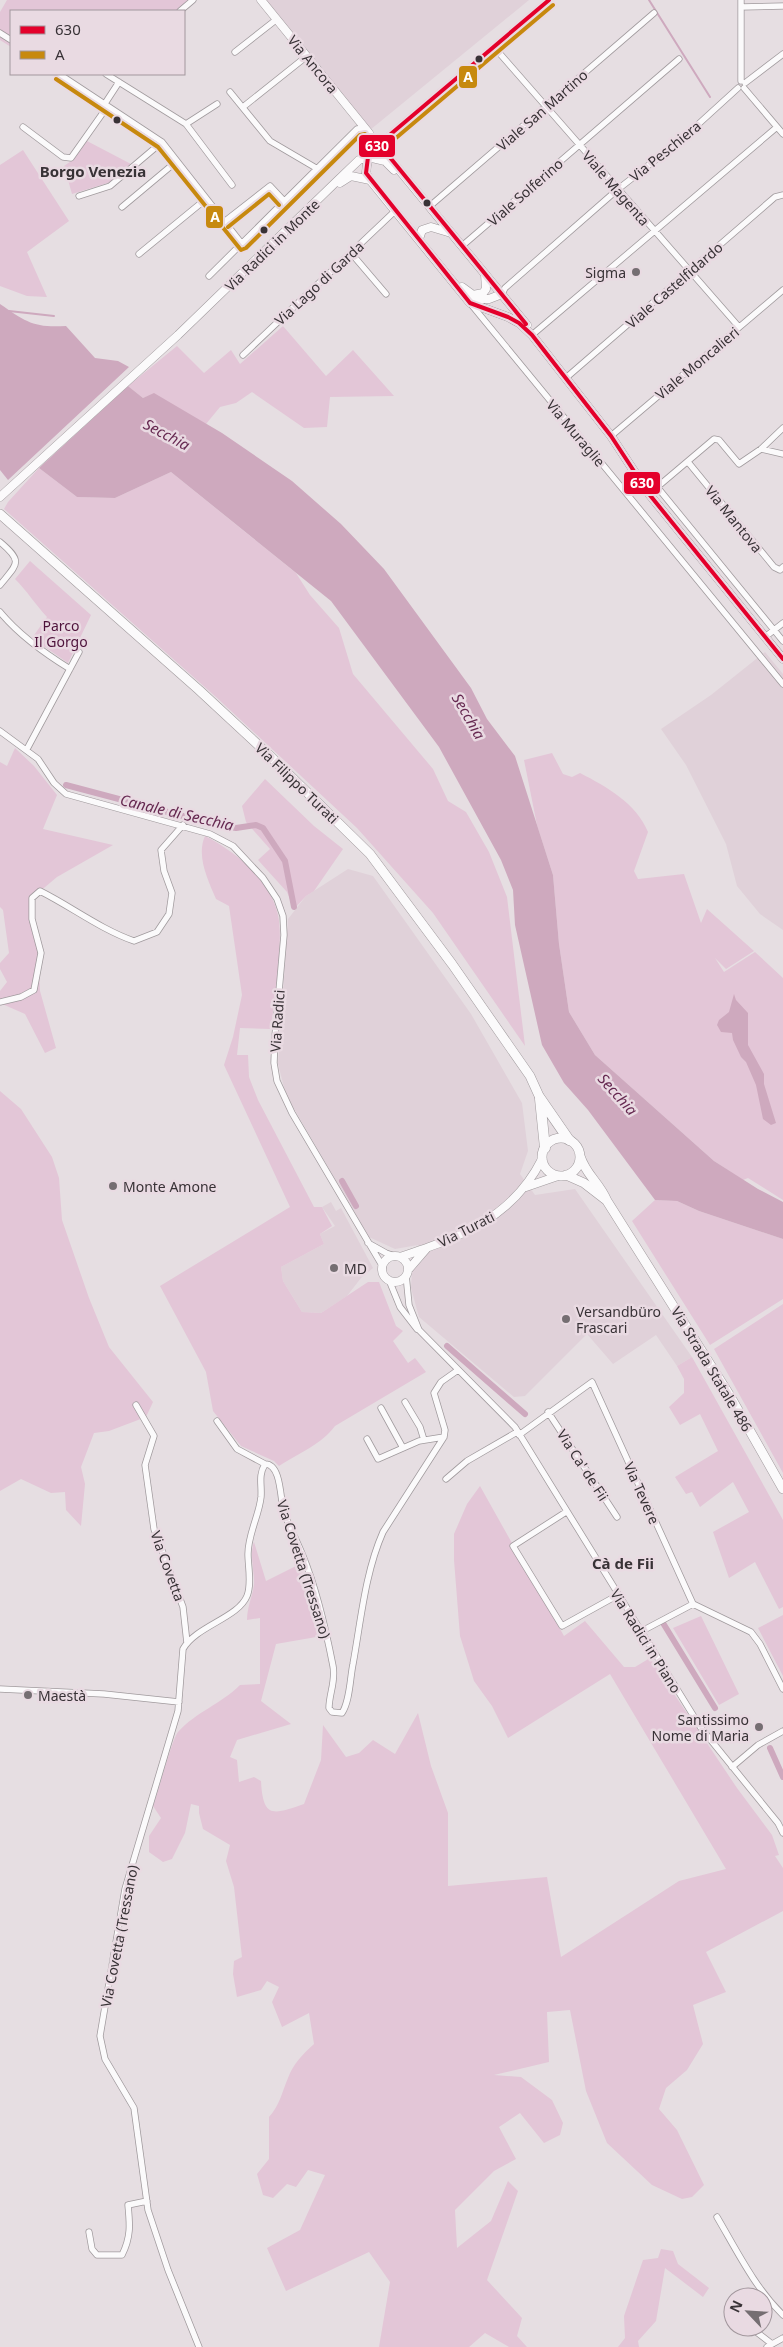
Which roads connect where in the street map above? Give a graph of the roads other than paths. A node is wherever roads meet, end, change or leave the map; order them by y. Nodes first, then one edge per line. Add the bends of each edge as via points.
1 (193, 0) edge
2 (261, 0) edge
3 (549, 0) edge
4 (741, 0) edge
5 (783, 6) edge
6 (741, 7) junction
7 (181, 10) edge
8 (654, 12) dead end
9 (277, 19) junction
10 (494, 47) junction
11 (235, 52) dead end
12 (783, 54) edge
13 (307, 56) junction
14 (679, 58) dead end
15 (61, 75) edge
16 (108, 75) edge
17 (120, 82) junction
18 (742, 85) junction
19 (230, 92) dead end
20 (217, 104) dead end
21 (106, 106) junction
22 (243, 107) junction
23 (546, 107) junction
24 (186, 124) junction
25 (23, 127) dead end
26 (777, 127) junction
27 (368, 133) junction
28 (783, 134) edge
29 (162, 142) junction
30 (379, 144) junction
31 (580, 145) junction
32 (368, 157) junction
33 (177, 161) junction
34 (316, 168) junction
35 (370, 180) junction
36 (336, 184) junction
37 (413, 185) junction
38 (232, 186) dead end
39 (617, 190) junction
40 (783, 195) edge
41 (78, 196) dead end
42 (206, 199) junction
43 (284, 201) junction
44 (430, 206) junction
45 (122, 207) dead end
46 (395, 211) junction
47 (224, 222) junction
48 (654, 231) junction
49 (451, 233) junction
50 (419, 239) junction
51 (242, 244) junction
52 (462, 246) junction
53 (351, 253) junction
54 (139, 254) dead end
55 (435, 258) junction
56 (689, 272) junction
57 (485, 274) junction
58 (209, 276) dead end
59 (450, 278) junction
60 (783, 290) edge
61 (386, 294) dead end
62 (502, 294) junction
63 (470, 303) junction
64 (740, 327) junction
65 (532, 336) junction
66 (243, 355) dead end
67 (567, 377) junction
68 (783, 428) edge
69 (611, 436) junction
70 (761, 449) junction
71 (783, 454) edge
72 (688, 462) junction
73 (658, 488) junction
74 (649, 494) junction
75 (0, 497) edge
76 (0, 514) edge
77 (0, 542) edge
78 (783, 567) edge
79 (0, 585) edge
80 (0, 612) edge
81 (783, 623) edge
82 (774, 630) junction
83 (765, 637) junction
84 (783, 641) edge
85 (79, 652) dead end
86 (783, 659) edge
87 (70, 668) junction
88 (783, 684) edge
89 (0, 732) edge
90 (27, 749) junction
91 (183, 825) junction
92 (0, 1002) edge
93 (540, 1098) junction
94 (569, 1140) junction
95 (545, 1148) junction
96 (580, 1156) junction
97 (542, 1158) junction
98 (562, 1176) junction
99 (526, 1187) junction
100 (607, 1201) junction
101 (368, 1242) junction
102 (427, 1248) junction
103 (397, 1256) junction
104 (383, 1267) junction
105 (407, 1272) junction
106 (389, 1280) junction
107 (420, 1330) junction
108 (458, 1370) junction
109 (405, 1402) dead end
110 (136, 1405) dead end
111 (381, 1408) dead end
112 (548, 1412) junction
113 (217, 1421) dead end
114 (518, 1433) junction
115 (444, 1437) junction
116 (367, 1439) dead end
117 (424, 1440) junction
118 (403, 1448) junction
119 (265, 1464) junction
120 (446, 1480) dead end
121 (783, 1489) edge
122 (566, 1512) junction
123 (617, 1517) dead end
124 (618, 1595) junction
125 (692, 1604) junction
126 (642, 1631) junction
127 (187, 1643) junction
128 (0, 1688) edge
129 (783, 1689) edge
130 (179, 1702) junction
131 (783, 1731) edge
132 (732, 1767) junction
133 (781, 1822) edge
134 (783, 1833) edge
135 (147, 2201) junction
136 (717, 2217) dead end
137 (89, 2232) dead end
138 (783, 2316) edge
139 (783, 2338) edge
140 (198, 2345) edge
141 (769, 2345) edge

1 - 7 street
2 - 9 main road, Via Ancora
3 - 10 street, Via Radici in Monte
4 - 6 street
5 - 6 street
6 - 18 street
8 - 23 street, Viale San Martino
9 - 11 street
9 - 13 main road, Via Ancora
10 - 23 street, Viale Magenta
10 - 30 street, Via Radici in Monte
12 - 18 street, Via Peschiera
13 - 22 street
13 - 27 main road, Via Ancora
14 - 31 street, Viale Solferino
15 - 21 street
16 - 17 street
17 - 21 street
17 - 24 street
18 - 26 street
18 - 39 street, Via Peschiera via 682,139
19 - 22 street
20 - 24 street
21 - 25 street via 71,158 63,157
21 - 29 street
22 - 34 street via 270,141
23 - 31 street, Viale Magenta
23 - 44 street, Viale San Martino
24 - 38 street
26 - 28 street
26 - 48 street
27 - 30 main road, Via Ancora
27 - 34 street via 320,169
29 - 33 street
29 - 41 street via 110,186
30 - 32 main road, Via Radici in Monte
30 - 37 main road, Via Ancora
31 - 39 street, Viale Magenta
31 - 52 street, Viale Solferino
32 - 35 main road via 366,174
32 - 36 main road, Via Radici in Monte via 359,160
32 - 37 main road via 385,161 401,179
33 - 42 street
33 - 45 street
34 - 43 street
35 - 36 main road via 351,176
35 - 46 main road, Via Muraglie
36 - 75 main road, Via Radici in Monte
37 - 44 main road
39 - 48 street, Viale Magenta
39 - 62 street, Via Peschiera
40 - 56 street, Viale Castelfidardo via 775,197
42 - 47 street
42 - 54 street
43 - 47 street via 270,186
43 - 51 street
44 - 49 main road
46 - 50 main road, Via Muraglie
46 - 53 street, Via Lago di Garda
47 - 51 street
48 - 56 street, Viale Magenta
48 - 65 street
49 - 50 main road via 428,227 422,230
49 - 52 main road
50 - 55 main road, Via Muraglie
51 - 58 street
52 - 57 main road
53 - 61 street
53 - 66 street, Via Lago di Garda
55 - 57 main road via 473,295 480,296 486,289
55 - 59 main road, Via Muraglie
56 - 64 street, Viale Magenta
56 - 67 street, Viale Castelfidardo
57 - 62 main road
59 - 62 main road via 474,300
59 - 63 main road, Via Muraglie
60 - 64 street, Viale Moncalieri
62 - 65 main road
63 - 65 main road via 508,317
63 - 88 street, Via Muraglie
64 - 69 street, Viale Moncalieri
65 - 67 main road
67 - 69 main road
68 - 70 street
69 - 74 main road
70 - 71 street
70 - 72 street via 739,464 719,440 714,439
72 - 73 street
72 - 78 street, Via Mantova via 774,567 780,570
73 - 74 street
73 - 82 street
74 - 83 main road
76 - 93 main road, Via Filippo Turati via 200,690 370,854 452,964 530,1076
77 - 79 street via 17,558 16,565
80 - 87 street via 8,624
81 - 82 street
82 - 83 street
82 - 84 street
83 - 86 main road
85 - 87 street
87 - 90 street
89 - 90 street, Via Radici
90 - 91 street, Via Radici via 66,794
91 - 92 street via 161,850 172,893 168,914 157,932 134,942 110,933 40,892 32,898 32,919 42,954 34,990
91 - 101 street, Via Radici via 233,846 264,878 277,899 283,916 284,936 275,1036 276,1081
93 - 94 highway
93 - 95 highway
94 - 95 main road via 553,1140
94 - 96 main road
95 - 97 main road
96 - 98 main road via 576,1168
96 - 100 main road, Via Strada Statale 486 via 583,1166 601,1186
97 - 98 main road via 547,1170
97 - 99 main road
98 - 99 main road
98 - 100 main road via 584,1183
99 - 102 main road, Via Turati via 499,1213 465,1233
100 - 121 main road, Via Strada Statale 486 via 730,1396
101 - 103 street, Via Radici via 386,1254
101 - 104 street, Via Radici
102 - 103 main road, Via Turati
102 - 105 main road, Via Turati
103 - 104 main road via 387,1259
103 - 105 main road via 405,1260
104 - 106 main road
105 - 106 main road via 397,1282
105 - 107 street, Via Radici in Piano via 408,1305
106 - 107 street, Via Radici in Piano via 400,1307 411,1324
107 - 108 street, Via Radici in Piano
108 - 114 street, Via Radici in Piano
108 - 115 street via 436,1387 434,1394 445,1430
109 - 117 street
110 - 127 street, Via Covetta via 154,1436 145,1465 154,1529 183,1607
111 - 118 street
112 - 114 street
112 - 123 street, Via Ca' de Fii
112 - 125 street, Via Tevere via 592,1382
113 - 119 street via 237,1449
114 - 120 street via 467,1461
114 - 122 street, Via Radici in Piano
115 - 117 street
115 - 119 street, Via Covetta (Tressano) via 376,1547 368,1574 344,1709 339,1713 329,1708 334,1669 309,1574 283,1509 277,1472 274,1466
116 - 118 street via 378,1459
117 - 118 street
119 - 127 street, Via Covetta (Tressano) via 259,1479 261,1497 248,1549 247,1596 240,1605
122 - 124 street, Via Radici in Piano
122 - 124 street via 513,1546 562,1626
124 - 126 street, Via Radici in Piano
125 - 126 street
125 - 129 street via 751,1632
126 - 132 street, Via Radici in Piano via 700,1728
127 - 130 street, Via Covetta (Tressano) via 182,1655
128 - 130 street
130 - 135 street, Via Covetta (Tressano) via 125,1889 100,2036 104,2058 134,2108
131 - 132 street via 758,1745
132 - 133 street, Via Radici in Piano
133 - 134 street, Via Radici in Piano
135 - 137 street via 128,2205 131,2230 122,2256 97,2256 92,2249
135 - 140 street via 168,2270
136 - 138 street via 751,2274
139 - 141 street

